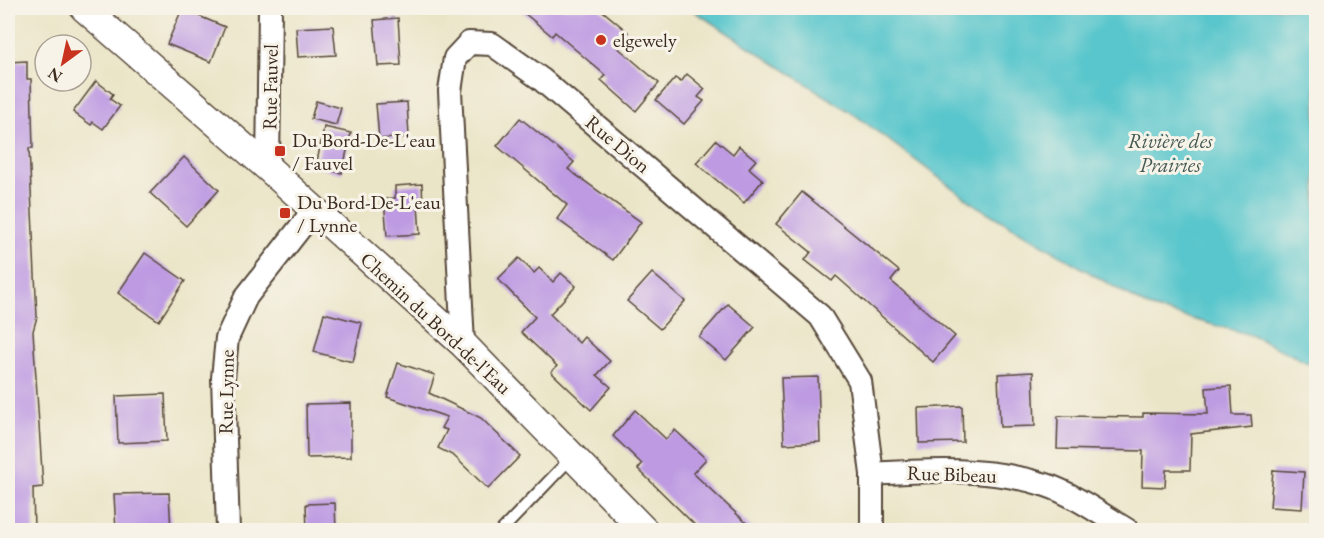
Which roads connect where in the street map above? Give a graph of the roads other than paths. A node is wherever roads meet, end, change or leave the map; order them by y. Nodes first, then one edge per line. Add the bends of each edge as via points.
1 (84, 8) edge
2 (270, 8) edge
3 (268, 168) junction
4 (314, 210) junction
5 (463, 344) junction
6 (572, 456) junction
7 (872, 474) junction
8 (228, 531) edge
9 (502, 531) edge
10 (644, 531) edge
11 (872, 531) edge
12 (1126, 531) edge

1 - 3 street, Chemin du Bord-de-l'Eau
2 - 3 street, Rue Fauvel
3 - 4 street, Chemin du Bord-de-l'Eau
4 - 5 street, Chemin du Bord-de-l'Eau
4 - 8 street, Rue Lynne via 246,297 227,338 223,378
5 - 6 street, Chemin du Bord-de-l'Eau
5 - 7 street, Rue Dion via 450,91 455,58 469,43 492,44 541,78 820,316 861,381
6 - 9 lane
6 - 10 street, Chemin du Bord-de-l'Eau
7 - 11 street, Rue Dion
7 - 12 street, Rue Bibeau via 994,473 1048,486

